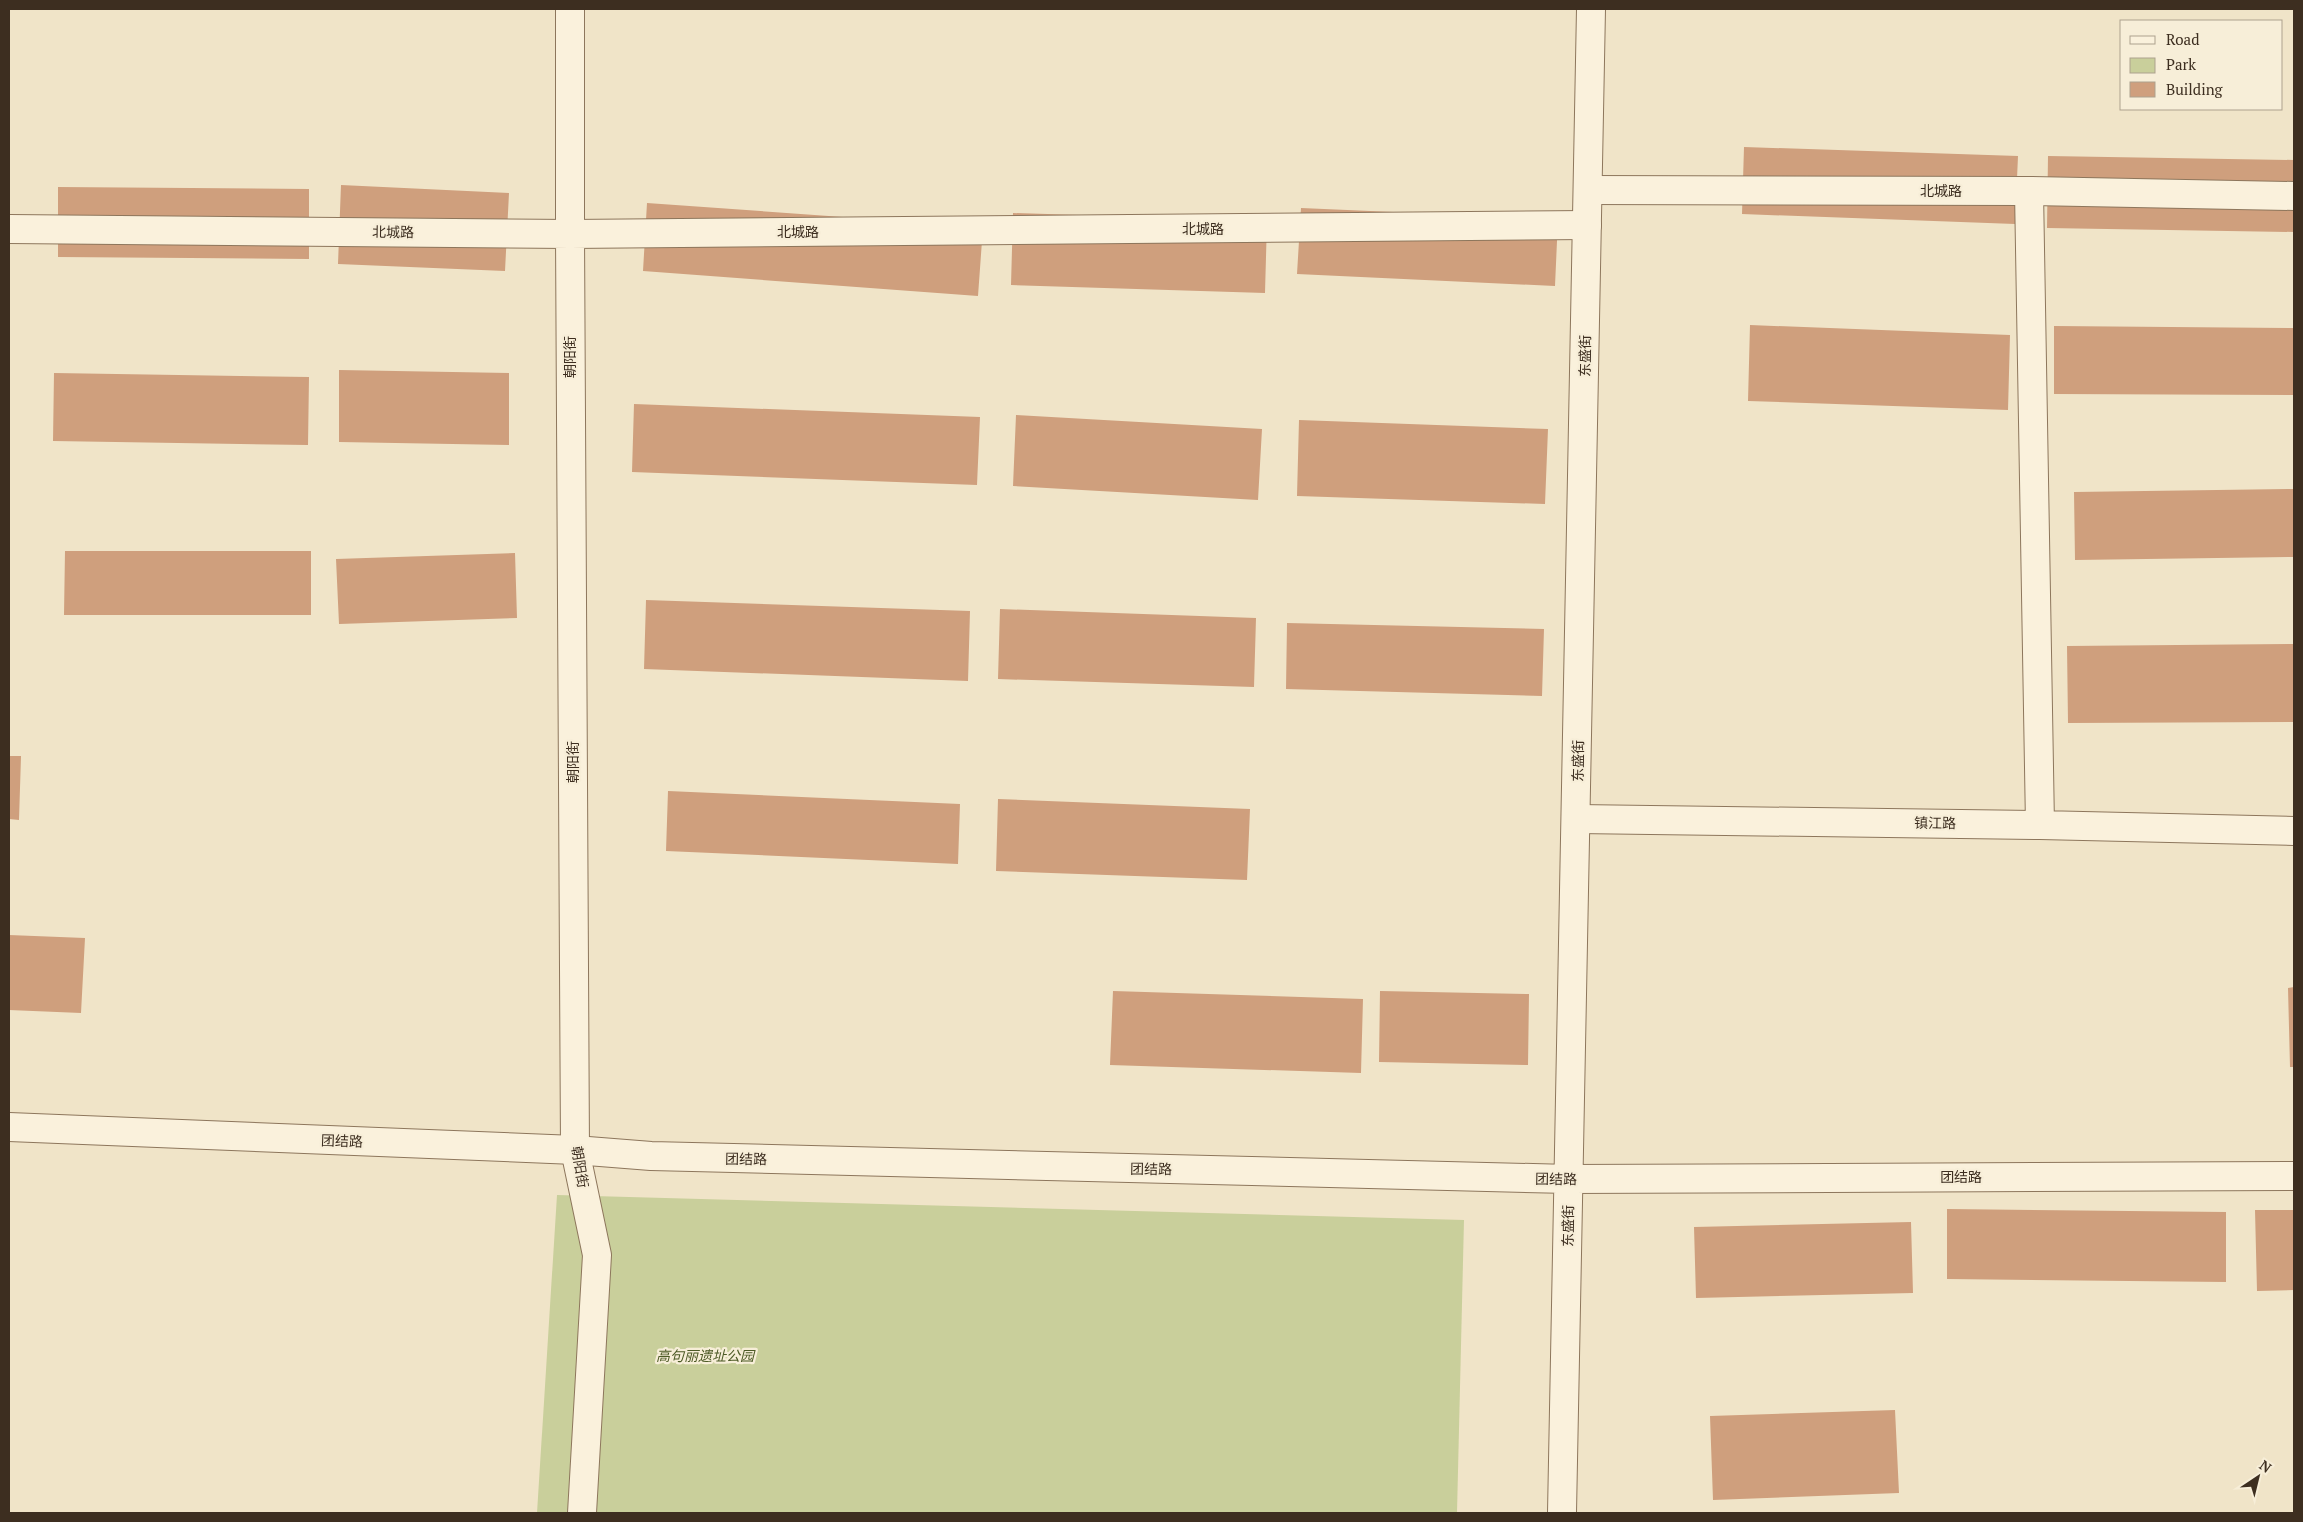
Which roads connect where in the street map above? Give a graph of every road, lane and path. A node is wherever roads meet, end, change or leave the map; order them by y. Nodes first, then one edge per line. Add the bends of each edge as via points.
1 (570, 9) edge
2 (1591, 9) edge
3 (1588, 190) junction
4 (2029, 191) junction
5 (2294, 196) edge
6 (1587, 225) junction
7 (9, 229) edge
8 (570, 234) junction
9 (1577, 819) junction
10 (2040, 825) junction
11 (2294, 830) edge
12 (9, 1127) edge
13 (575, 1150) junction
14 (2294, 1176) edge
15 (1568, 1179) junction
16 (582, 1513) edge
17 (1562, 1513) edge

1 - 8 street, 朝阳街
2 - 3 street, 东盛街
3 - 4 street, 北城路
3 - 6 street, 东盛街
4 - 5 street, 北城路
4 - 10 street
6 - 8 street, 北城路
6 - 9 street, 东盛街
7 - 8 street, 北城路
8 - 13 street, 朝阳街
9 - 10 street, 镇江路
9 - 15 street, 东盛街
10 - 11 street, 镇江路
12 - 13 street, 团结路
13 - 15 street, 团结路 via 670,1157
13 - 16 street, 朝阳街 via 597,1255
14 - 15 street, 团结路
15 - 17 street, 东盛街

